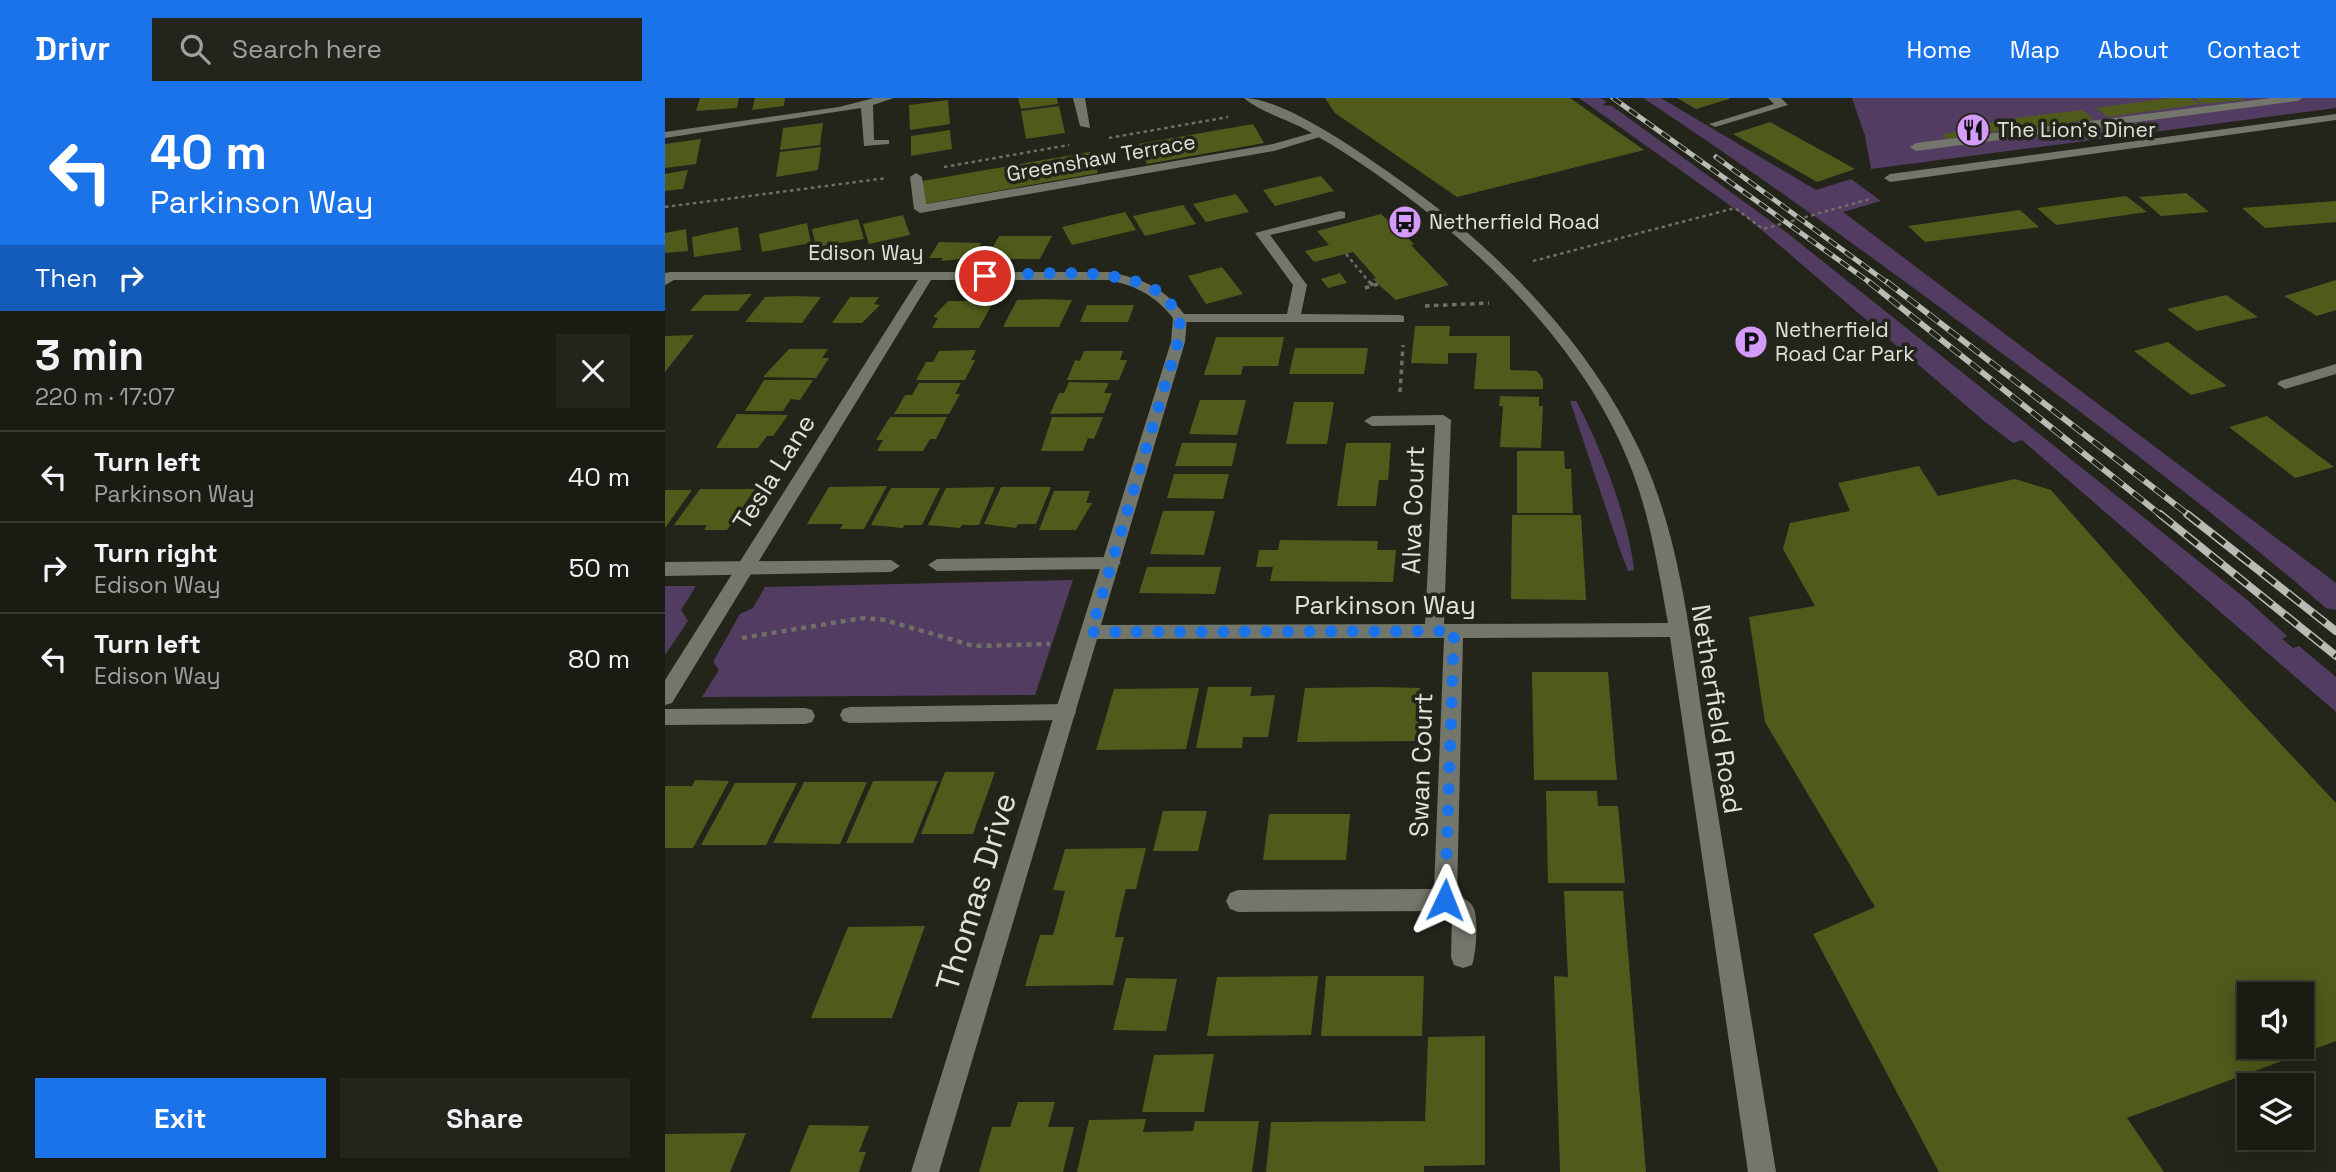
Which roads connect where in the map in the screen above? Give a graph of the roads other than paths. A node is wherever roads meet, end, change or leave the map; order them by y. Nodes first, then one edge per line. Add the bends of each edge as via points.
1 (888, 98) edge
2 (1079, 98) edge
3 (1249, 98) edge
4 (1774, 98) edge
5 (2297, 98) edge
6 (867, 105) junction
7 (2336, 117) edge
8 (1715, 124) dead end
9 (1086, 126) dead end
10 (1319, 134) junction
11 (665, 135) edge
12 (885, 142) dead end
13 (1916, 147) dead end
14 (916, 177) dead end
15 (1890, 178) dead end
16 (1340, 215) dead end
17 (927, 276) junction
18 (665, 281) edge
19 (1180, 318) junction
20 (1293, 319) junction
21 (1402, 326) road end
22 (2336, 369) edge
23 (2285, 384) dead end
24 (1372, 421) dead end
25 (1112, 563) junction
26 (936, 565) dead end
27 (891, 566) dead end
28 (745, 568) junction
29 (665, 569) edge
30 (1679, 630) junction
31 (1444, 631) junction
32 (1090, 636) junction
33 (665, 696) edge
34 (1066, 712) junction
35 (850, 715) dead end
36 (805, 716) dead end
37 (665, 717) edge
38 (1445, 900) junction
39 (1238, 901) dead end
40 (1463, 957) dead end
41 (925, 1172) edge
42 (1762, 1172) edge

1 - 6 street
2 - 9 street
3 - 10 street, Netherfield Road
4 - 8 street via 1782,105
5 - 13 street
6 - 11 street
6 - 12 street via 868,144
7 - 15 street
10 - 14 street, Greenshaw Terrace via 1274,147 920,209
10 - 30 street, Netherfield Road via 1400,187 1464,237 1586,368 1633,453 1663,551
16 - 20 street via 1262,233 1300,285
17 - 18 street, Edison Way via 670,276
17 - 19 street, Edison Way via 1130,279 1162,295
17 - 28 street, Tesla Lane
19 - 20 street
19 - 25 street via 1178,342
20 - 21 street
22 - 23 street
24 - 31 street, Alva Court via 1443,421
25 - 26 street
25 - 32 street
27 - 28 street
28 - 29 street
28 - 33 street, Tesla Lane
30 - 31 street, Parkinson Way
30 - 42 street, Netherfield Road
31 - 32 street, Parkinson Way
31 - 38 street, Swan Court
32 - 34 street, Thomas Drive
34 - 35 street
34 - 41 street, Thomas Drive
36 - 37 street
38 - 39 street
38 - 40 street via 1464,912

